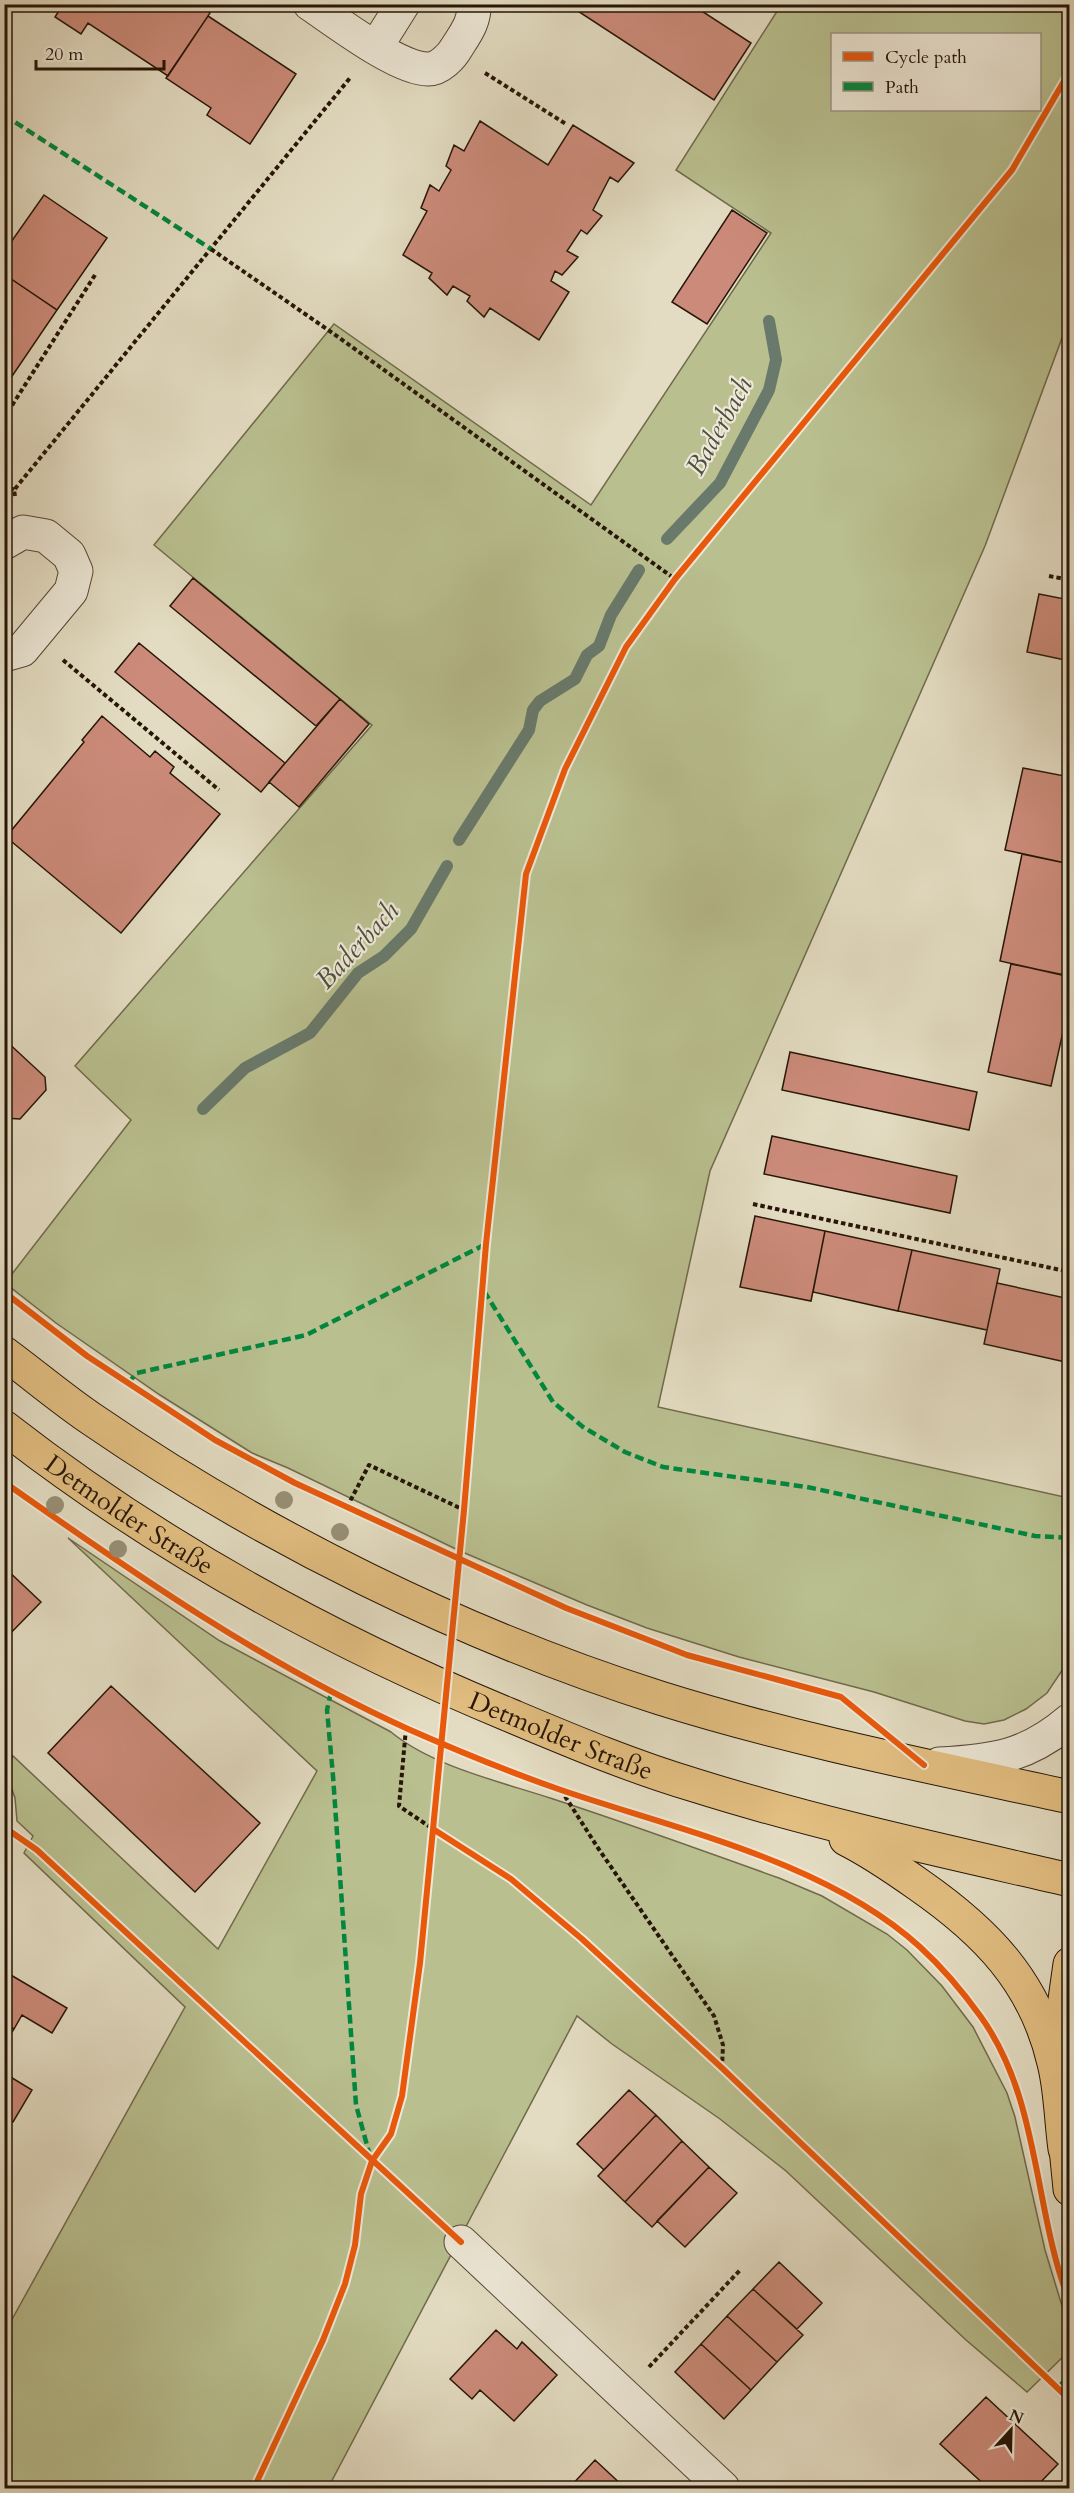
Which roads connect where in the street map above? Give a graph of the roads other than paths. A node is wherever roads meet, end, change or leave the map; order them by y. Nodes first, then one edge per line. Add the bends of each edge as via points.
1 (310, 4) edge
2 (403, 4) edge
3 (474, 4) edge
4 (376, 46) junction
5 (14, 538) edge
6 (4, 652) edge
7 (4, 1353) edge
8 (4, 1427) edge
9 (1070, 1720) edge
10 (924, 1765) junction
11 (1070, 1797) edge
12 (801, 1817) junction
13 (1070, 1880) edge
14 (1070, 1964) edge
15 (1065, 2149) junction
16 (1070, 2189) edge
17 (461, 2242) dead end
18 (723, 2488) edge

1 - 4 street
2 - 4 street
3 - 4 street via 469,29 442,64 429,69 401,62
5 - 6 street via 46,536 69,555 76,571 71,591 22,650
7 - 10 main road via 92,1420 224,1503 443,1615 502,1641 658,1697 790,1735
8 - 12 main road, Detmolder Straße via 162,1539 323,1631 597,1752
9 - 10 street via 1030,1748 981,1762
10 - 11 main road
12 - 13 main road, Detmolder Straße
12 - 15 main road via 873,1852 942,1901 998,1950 1039,2016 1054,2063
14 - 15 main road via 1063,2014
15 - 16 main road
17 - 18 street

